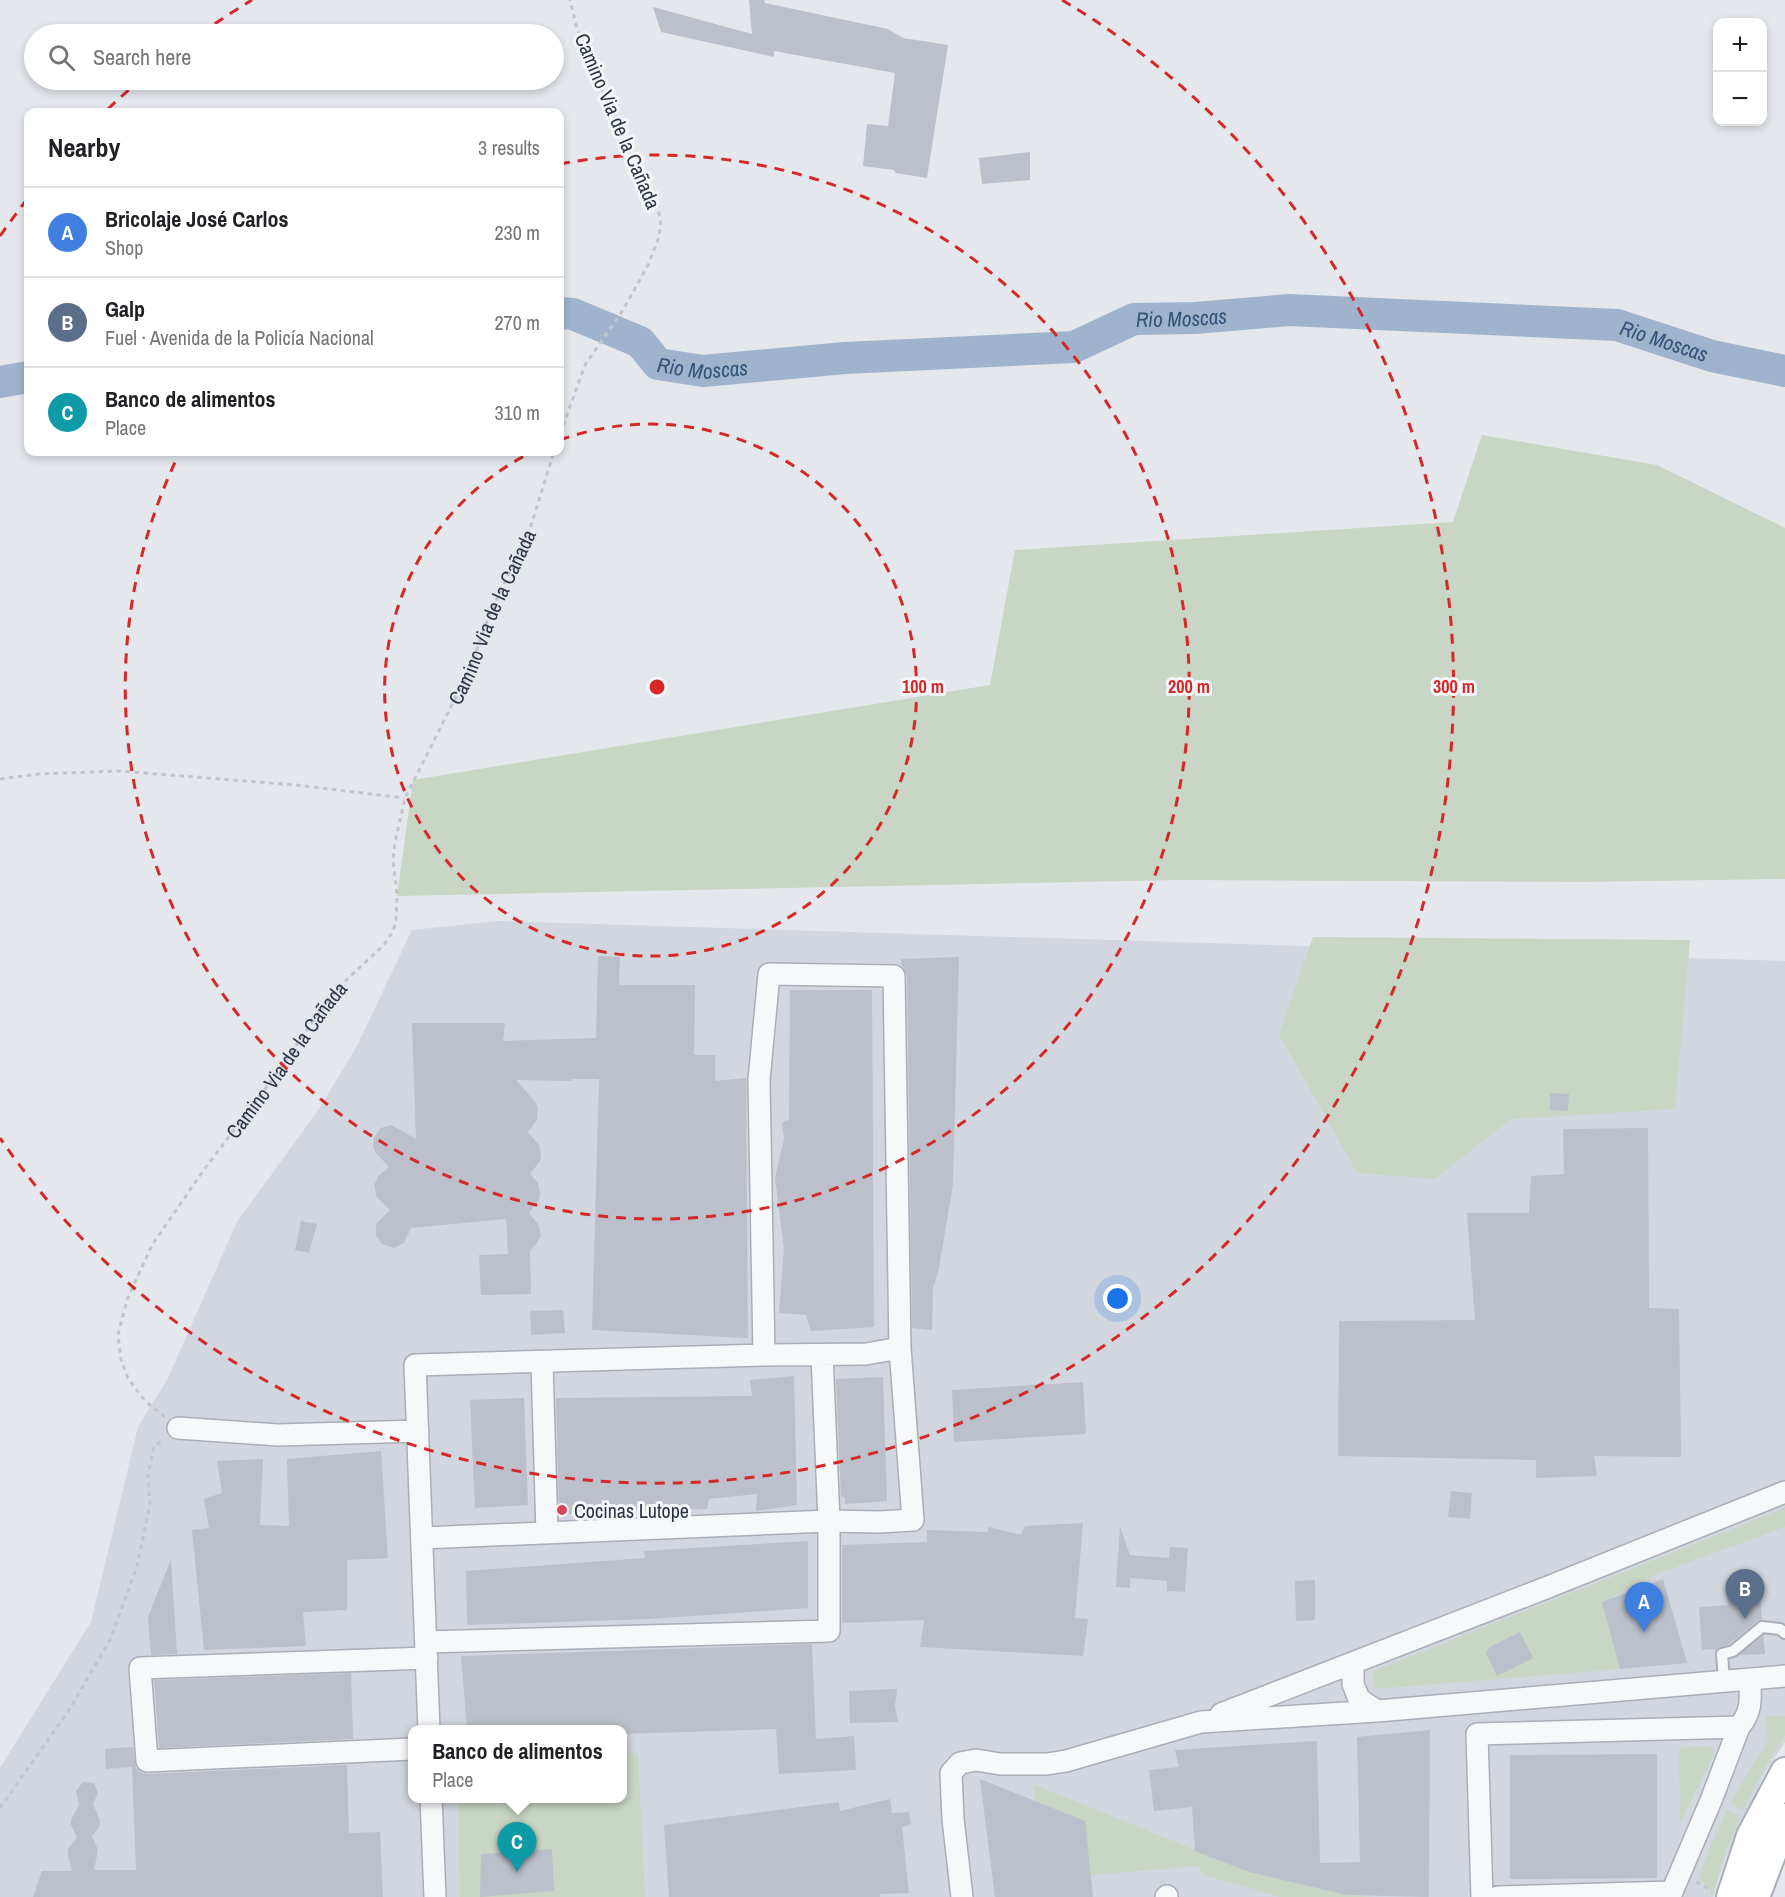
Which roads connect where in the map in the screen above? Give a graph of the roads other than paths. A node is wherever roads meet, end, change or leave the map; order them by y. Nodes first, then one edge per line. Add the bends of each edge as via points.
1 (900, 1348) junction
2 (764, 1355) junction
3 (822, 1355) junction
4 (542, 1363) junction
5 (178, 1428) road end
6 (418, 1431) junction
7 (1785, 1492) edge
8 (829, 1521) junction
9 (547, 1533) junction
10 (422, 1538) junction
11 (1785, 1633) edge
12 (426, 1650) junction
13 (1353, 1664) junction
14 (1785, 1676) edge
15 (1318, 1677) junction
16 (1750, 1679) junction
17 (1724, 1681) junction
18 (1377, 1711) junction
19 (1323, 1714) junction
20 (1201, 1722) junction
21 (429, 1725) edge
22 (1739, 1727) junction
23 (408, 1749) edge
24 (1785, 1772) edge
25 (431, 1803) edge
26 (1785, 1818) edge
27 (435, 1897) edge
28 (963, 1897) edge
29 (1482, 1897) edge
30 (1498, 1897) edge
31 (1731, 1897) edge
32 (1755, 1897) edge

1 - 2 street via 894,976 769,974 759,1080
1 - 3 street
1 - 8 street via 913,1520
2 - 3 street
2 - 4 street
3 - 8 street
4 - 6 street via 415,1365
4 - 9 street
5 - 6 street via 278,1435
6 - 10 street
7 - 13 street
8 - 9 street
8 - 12 street via 829,1631
9 - 10 street
10 - 12 street
11 - 17 lane via 1762,1627 1733,1651 1722,1654
12 - 21 street
12 - 23 street via 140,1668 147,1761
13 - 15 street
13 - 18 street via 1353,1684 1359,1699
14 - 16 street
15 - 19 street via 1316,1697
15 - 20 street
16 - 17 street
16 - 22 street via 1750,1708
17 - 18 street
18 - 19 street
19 - 20 street
20 - 28 street via 1066,1761 960,1763 951,1773
22 - 29 street via 1477,1734
22 - 30 street via 1672,1892
24 - 31 main road via 1751,1836
25 - 27 street
26 - 32 main road

